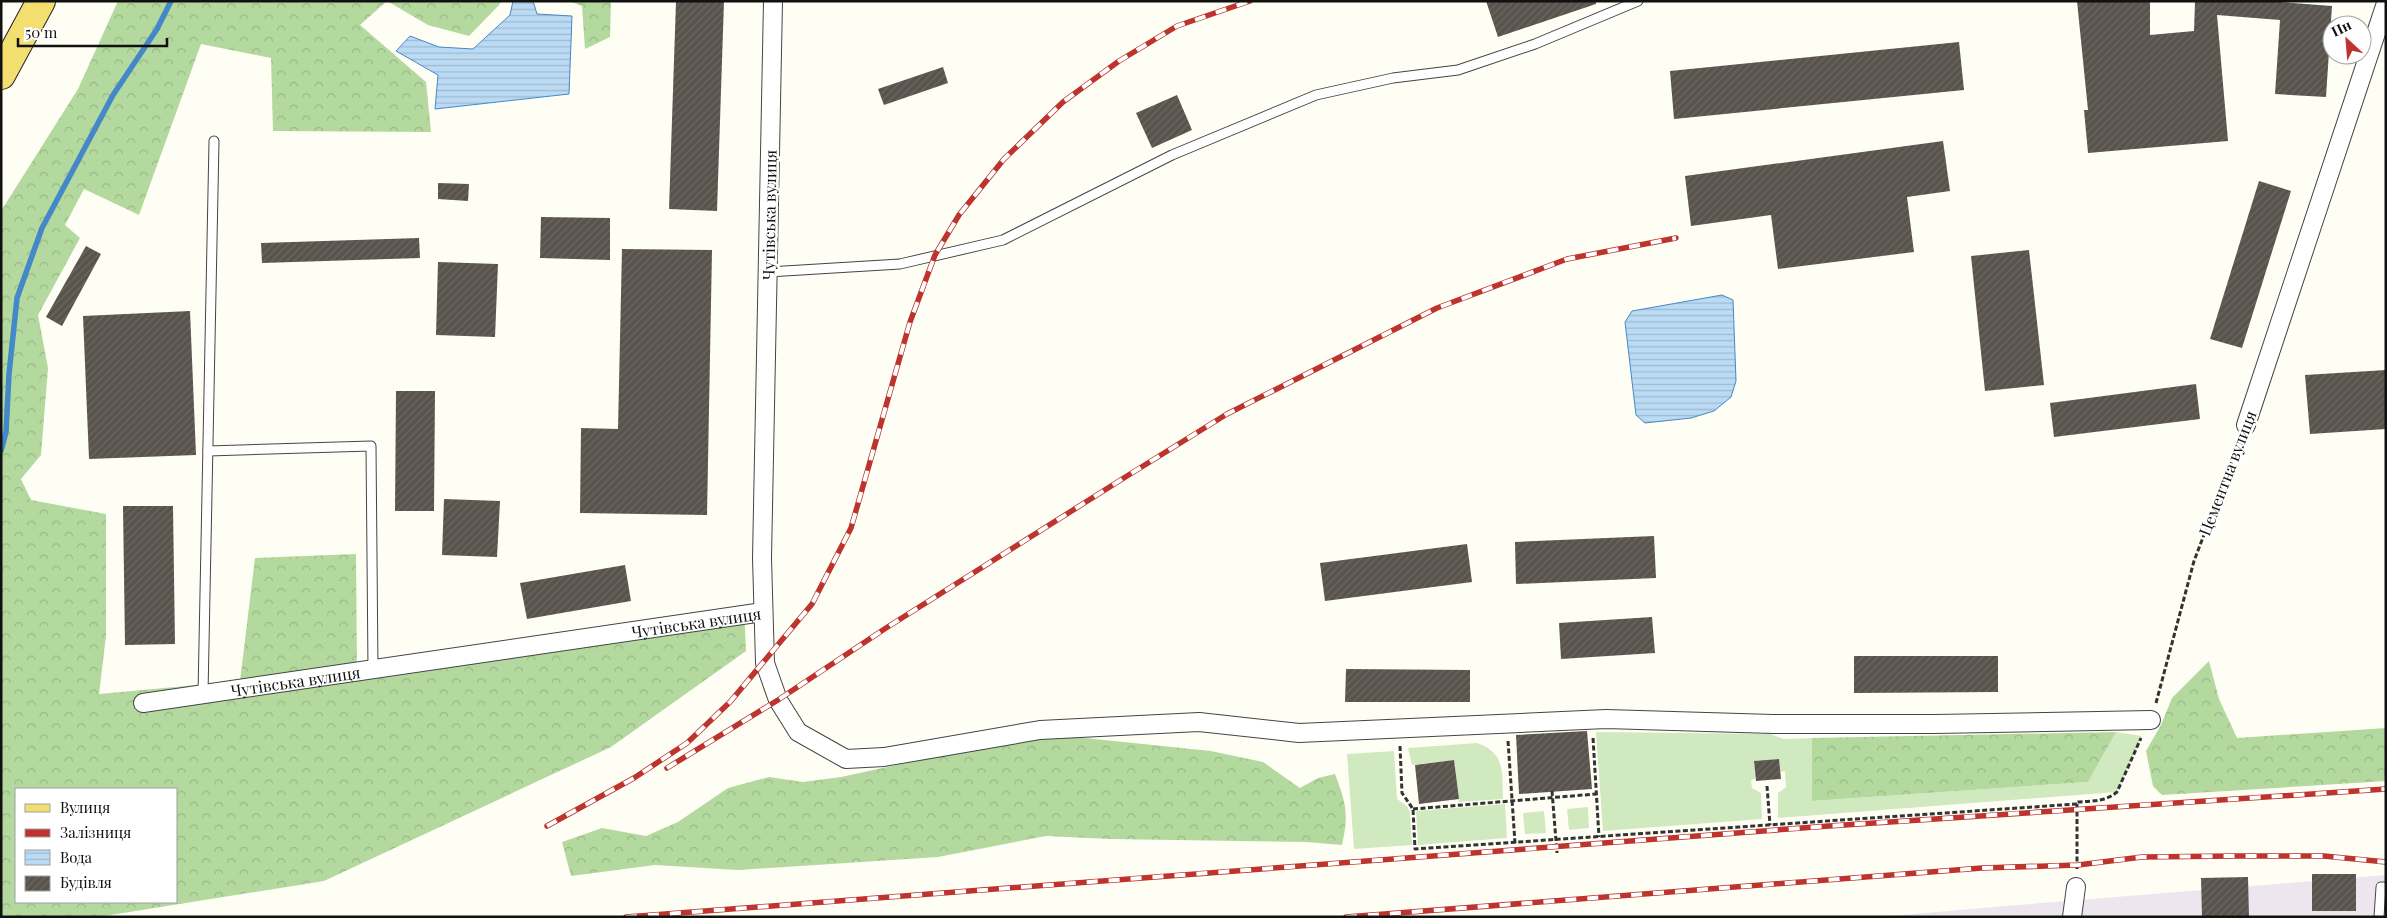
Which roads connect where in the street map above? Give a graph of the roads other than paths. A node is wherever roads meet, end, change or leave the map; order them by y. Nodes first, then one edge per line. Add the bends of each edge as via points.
1 (41, 1) edge
2 (773, 1) edge
3 (1638, 1) edge
4 (2386, 3) edge
5 (1, 75) edge
6 (214, 142) dead end
7 (768, 272) junction
8 (2246, 425) road end
9 (208, 451) junction
10 (763, 612) junction
11 (373, 669) junction
12 (203, 694) junction
13 (143, 703) dead end
14 (2151, 720) road end
15 (2076, 887) road end
16 (2386, 887) edge
17 (2072, 917) edge
18 (2379, 917) edge

1 - 5 main road
2 - 7 street, Чутівська вулиця
3 - 7 lane via 1535,44 1458,70 1392,78 1316,95 1172,155 1003,240 900,264
4 - 8 street, Цементна вулиця
6 - 9 lane
7 - 10 street, Чутівська вулиця
9 - 11 lane via 371,446
9 - 12 lane
10 - 11 street, Чутівська вулиця
10 - 14 street via 765,663 785,714 798,732 846,759 884,757 1040,730 1199,722 1299,733 1592,720 1868,724
11 - 12 street, Чутівська вулиця
12 - 13 street, Чутівська вулиця
15 - 17 street
16 - 18 lane via 2381,887

